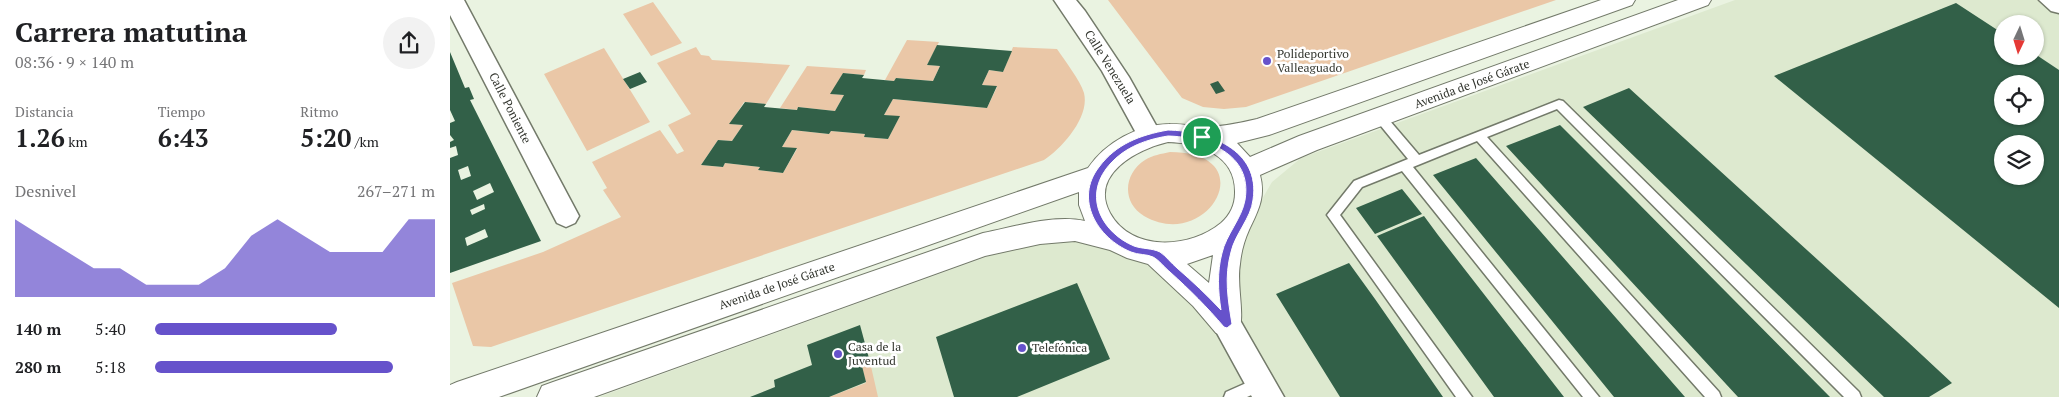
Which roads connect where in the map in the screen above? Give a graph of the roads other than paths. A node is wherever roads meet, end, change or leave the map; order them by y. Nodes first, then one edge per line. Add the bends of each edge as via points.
1 (453, 0) edge
2 (1064, 0) edge
3 (1624, 0) edge
4 (1700, 0) edge
5 (2050, 0) edge
6 (2059, 6) edge
7 (1380, 118) junction
8 (1150, 136) junction
9 (1479, 136) junction
10 (1202, 137) junction
11 (1411, 163) junction
12 (1246, 170) junction
13 (1097, 175) junction
14 (566, 216) dead end
15 (1237, 225) junction
16 (1114, 239) junction
17 (1156, 254) junction
18 (1227, 324) junction
19 (450, 389) edge
20 (1266, 390) edge
21 (453, 397) edge
22 (457, 397) edge
23 (553, 397) edge
24 (1231, 397) edge
25 (1465, 397) edge
26 (1592, 397) edge
27 (1714, 397) edge
28 (1854, 397) edge

1 - 14 street, Calle Poniente
2 - 8 street, Calle Venezuela via 1095,41
3 - 10 main road via 1260,128
4 - 7 main road, Avenida de José Gárate
5 - 6 street
7 - 11 lane
7 - 12 main road, Avenida de José Gárate via 1308,143
8 - 10 main road via 1168,133
8 - 13 main road via 1128,145 1110,158
9 - 11 lane
9 - 27 lane
9 - 28 lane via 1560,104
10 - 12 main road via 1221,144
11 - 25 lane via 1358,184 1333,215
11 - 26 lane
12 - 15 main road via 1249,202
13 - 16 main road via 1092,192 1093,209 1101,225
13 - 22 main road, Avenida de José Gárate
15 - 17 main road via 1216,242 1187,253
15 - 18 main road via 1223,269 1222,290
16 - 17 main road via 1133,249
16 - 23 main road via 1075,230 1040,233 983,245
17 - 18 main road via 1204,297
18 - 20 street
19 - 21 street
20 - 24 lane

